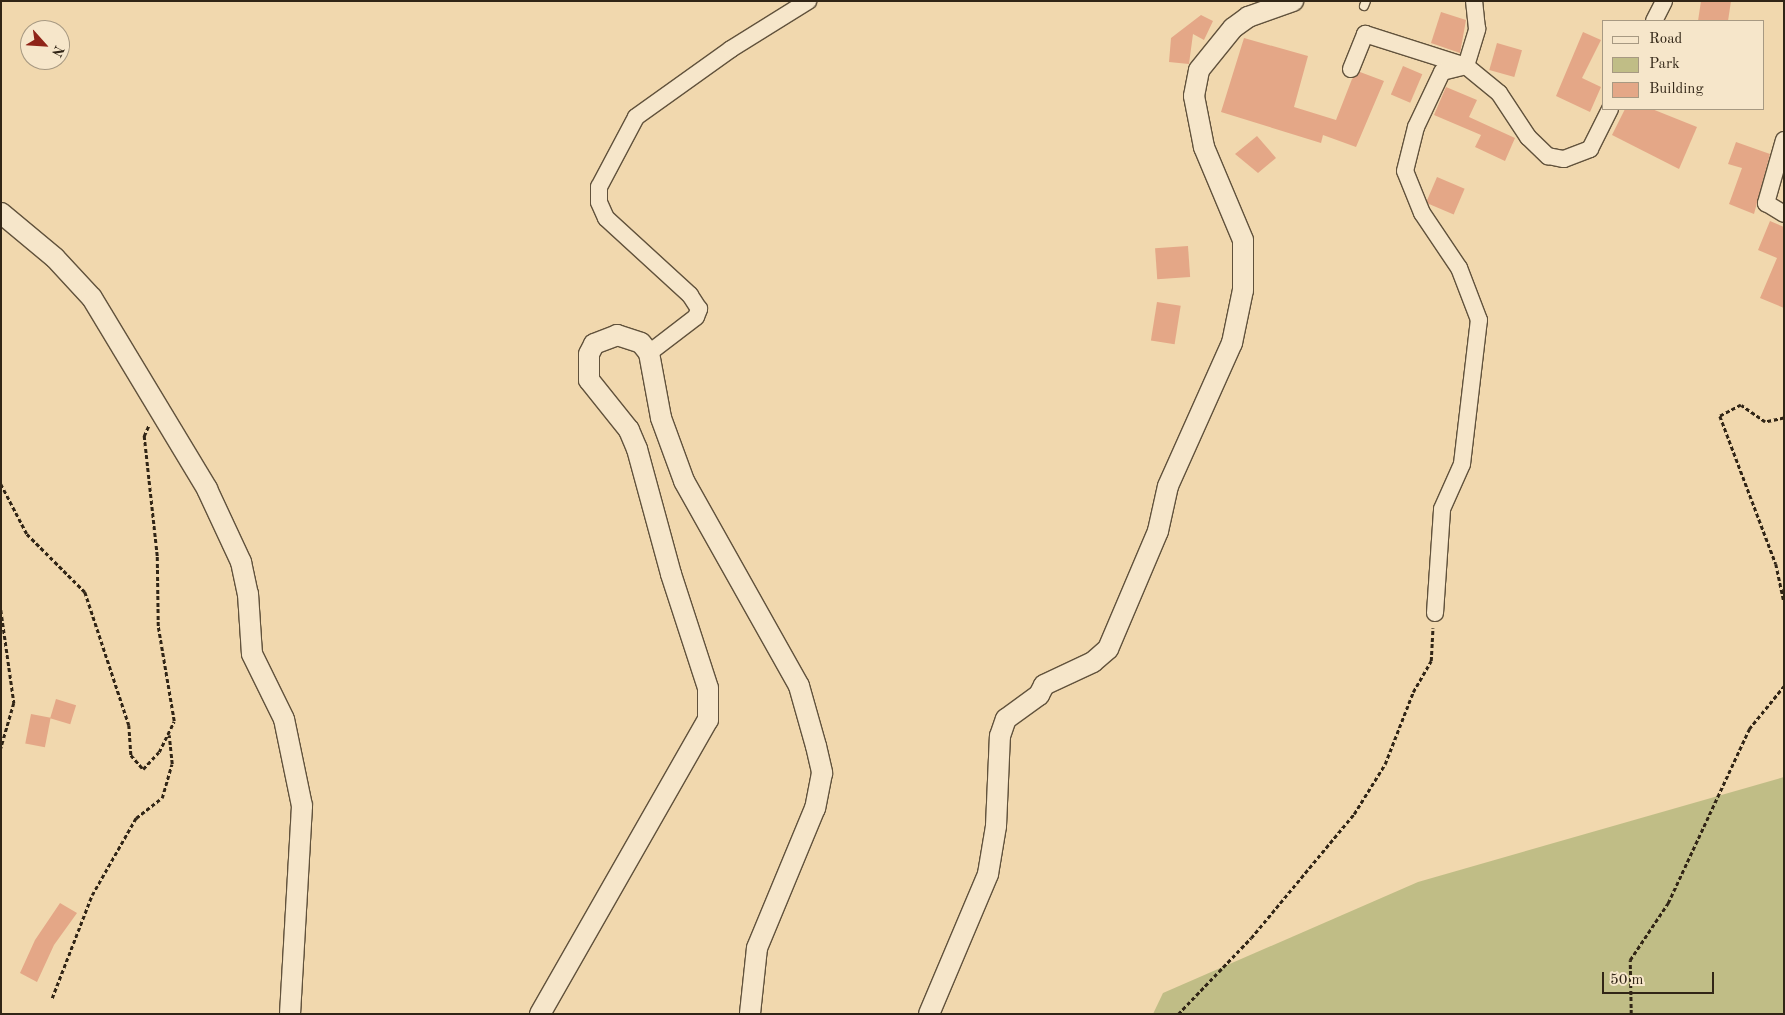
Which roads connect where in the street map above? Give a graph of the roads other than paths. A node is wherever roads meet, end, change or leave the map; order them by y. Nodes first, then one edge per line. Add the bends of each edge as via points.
1 (808, 1) edge
2 (1293, 1) edge
3 (1474, 1) edge
4 (1664, 1) edge
5 (1654, 20) edge
6 (1466, 66) junction
7 (1351, 69) dead end
8 (1610, 110) edge
9 (1784, 140) edge
10 (1, 213) edge
11 (1784, 214) edge
12 (649, 353) junction
13 (1434, 613) road end
14 (290, 1014) edge
15 (540, 1014) edge
16 (750, 1014) edge
17 (929, 1014) edge

1 - 12 street via 731,49 636,116 599,187 599,202 606,218 690,295 700,309 696,318
2 - 17 street via 1248,18 1220,39 1199,70 1194,96 1204,147 1243,240 1243,290 1232,343 1168,486 1158,531 1108,649 1093,662 1044,686 1039,695 1006,718 1000,736 996,826 988,874
3 - 6 street via 1477,29
4 - 5 street
6 - 7 street via 1365,34
6 - 8 street via 1500,92 1528,137 1548,156 1564,159 1590,149
6 - 13 street via 1442,72 1416,126 1405,171 1422,213 1459,268 1479,320 1462,464 1442,509
9 - 11 street via 1766,203
10 - 14 street via 55,258 92,298 207,490 241,562 248,594 252,654 284,719 299,781 302,813
12 - 15 street via 628,337 607,336 594,344 587,370 597,394 623,421 637,449 671,574 708,688 708,720
12 - 16 street via 661,418 684,481 799,686 810,715 822,773 815,808 757,948

